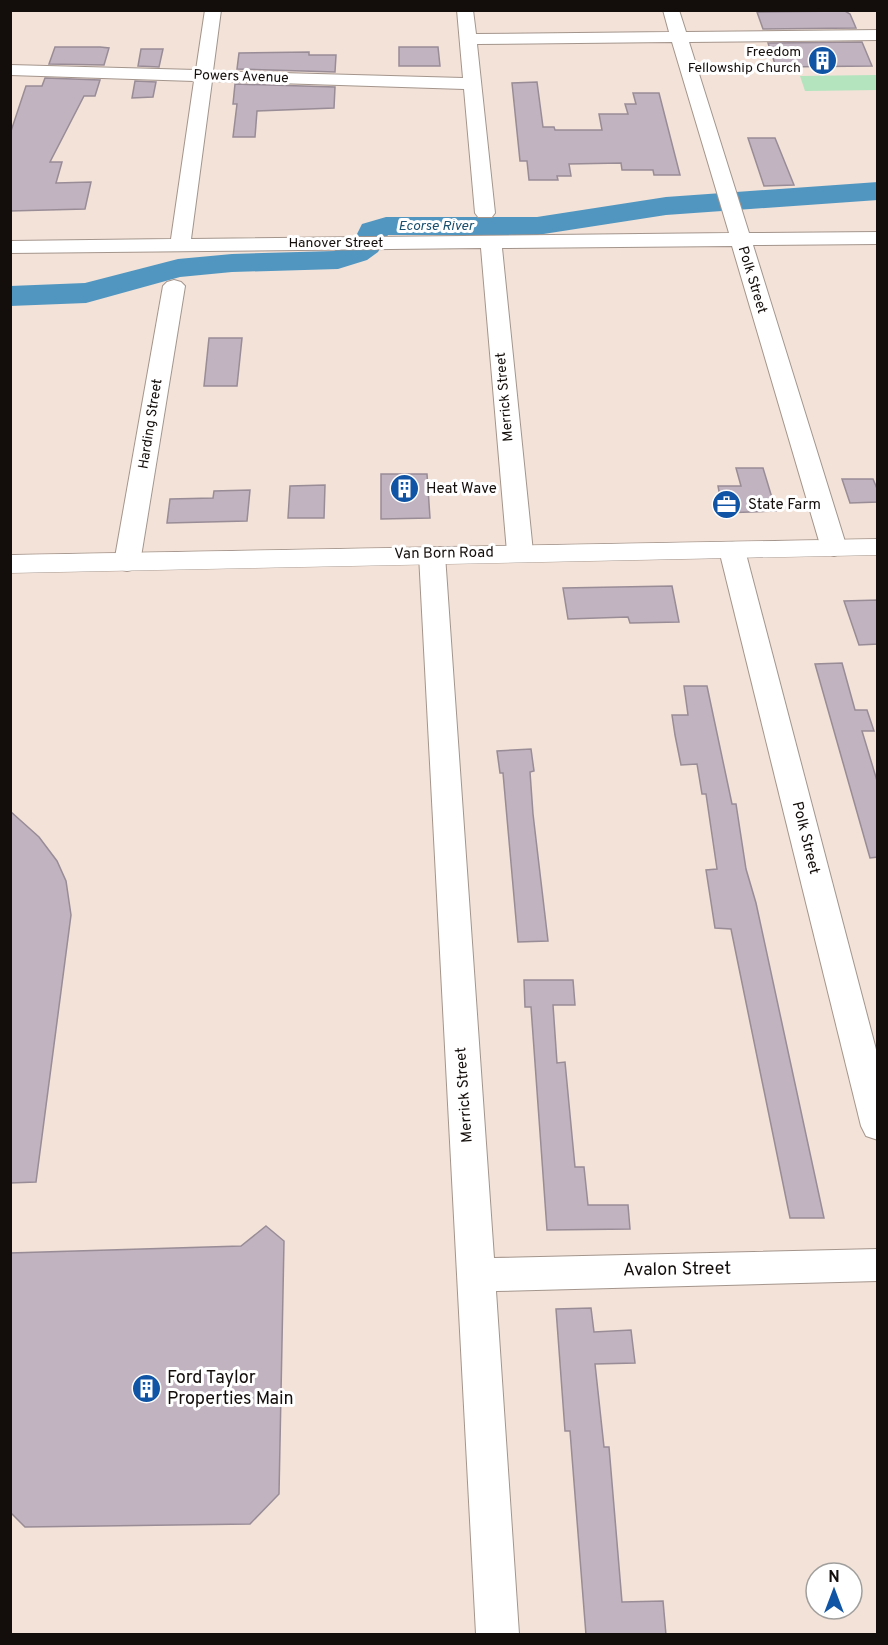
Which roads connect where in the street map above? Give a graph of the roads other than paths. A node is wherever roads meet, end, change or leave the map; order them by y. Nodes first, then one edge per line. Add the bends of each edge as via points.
1 (213, 10) edge
2 (465, 10) edge
3 (671, 10) edge
4 (878, 35) edge
5 (679, 38) junction
6 (468, 39) junction
7 (10, 70) edge
8 (203, 76) junction
9 (472, 84) junction
10 (485, 213) dead end
11 (878, 238) edge
12 (739, 240) junction
13 (491, 242) junction
14 (180, 244) junction
15 (10, 247) edge
16 (174, 286) dead end
17 (878, 547) edge
18 (834, 548) junction
19 (732, 549) junction
20 (520, 552) junction
21 (432, 555) junction
22 (127, 563) junction
23 (10, 564) edge
24 (878, 1126) edge
25 (878, 1265) edge
26 (476, 1275) junction
27 (498, 1635) edge

1 - 8 street
2 - 6 street
3 - 5 street, Polk Street
4 - 5 street
5 - 6 street
5 - 12 street, Polk Street
6 - 9 street
7 - 8 street, Powers Avenue
8 - 9 street, Powers Avenue
8 - 14 street
9 - 10 street
11 - 12 street, Hanover Street
12 - 13 street, Hanover Street
12 - 18 street, Polk Street
13 - 14 street, Hanover Street
13 - 20 street, Merrick Street
14 - 15 street, Hanover Street
16 - 22 street, Harding Street
17 - 18 main road, Van Born Road
18 - 19 main road, Van Born Road
19 - 20 main road, Van Born Road
19 - 24 street, Polk Street
20 - 21 main road, Van Born Road
21 - 22 main road, Van Born Road
21 - 26 street, Merrick Street
22 - 23 main road, Van Born Road
25 - 26 street, Avalon Street
26 - 27 street, Merrick Street

